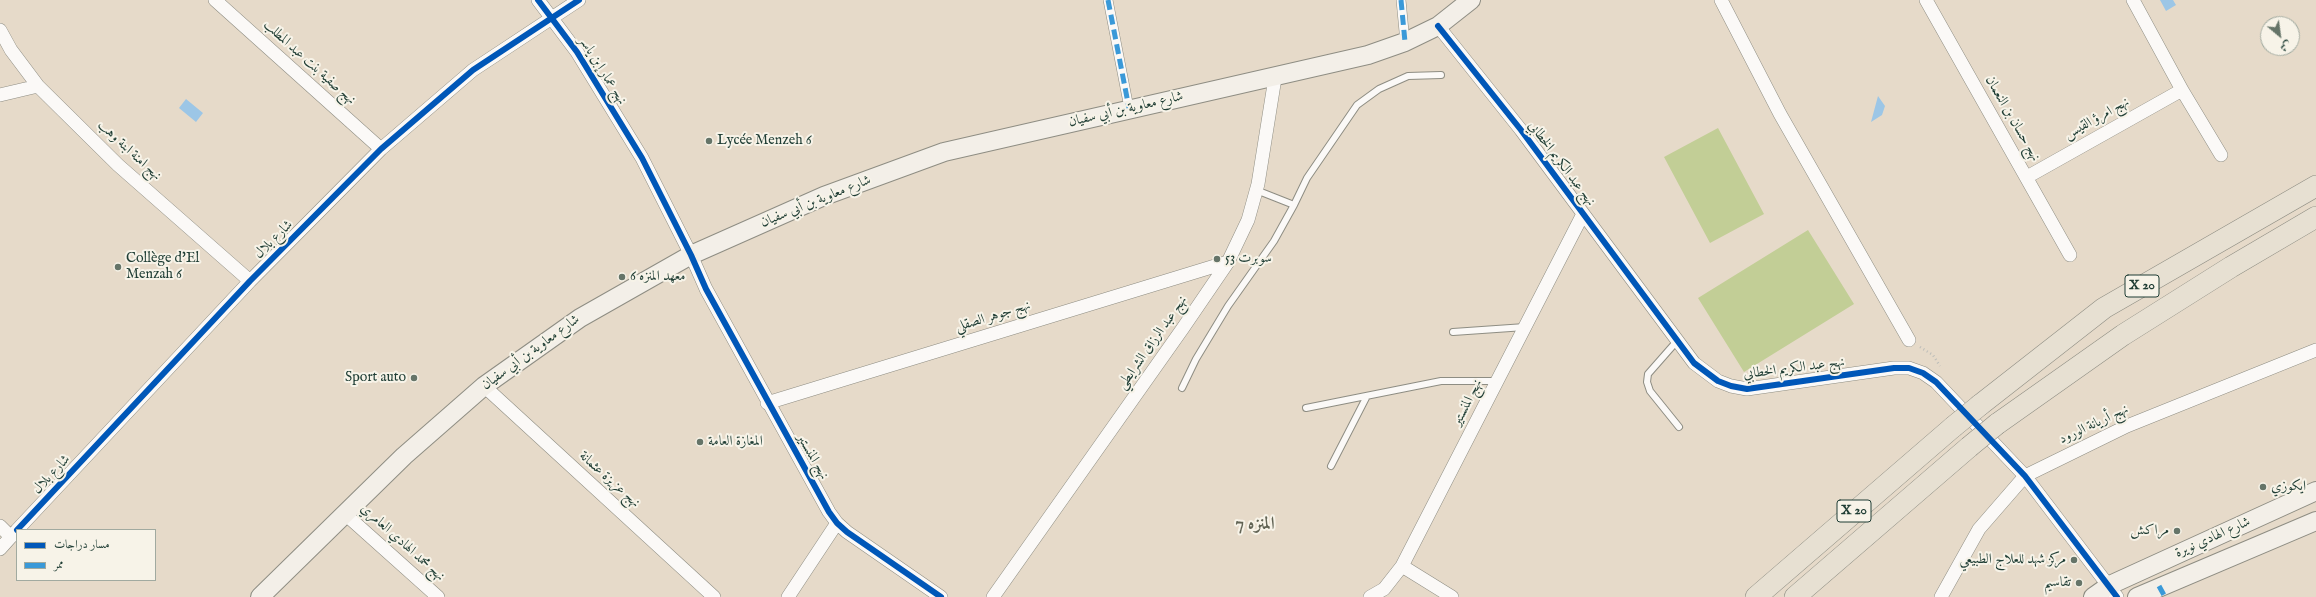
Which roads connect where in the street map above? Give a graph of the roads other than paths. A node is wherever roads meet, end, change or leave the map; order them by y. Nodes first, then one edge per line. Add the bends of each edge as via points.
1 (215, 0) edge
2 (538, 0) edge
3 (579, 0) edge
4 (1108, 0) edge
5 (1401, 0) edge
6 (1471, 0) edge
7 (1721, 0) edge
8 (1926, 0) edge
9 (2133, 0) edge
10 (551, 17) junction
11 (1438, 26) junction
12 (0, 30) edge
13 (1405, 42) junction
14 (1441, 75) dead end
15 (1275, 78) junction
16 (38, 86) junction
17 (2182, 90) junction
18 (0, 95) edge
19 (1129, 108) junction
20 (381, 149) junction
21 (2221, 155) dead end
22 (2027, 177) junction
23 (2316, 182) edge
24 (2316, 186) edge
25 (1256, 190) junction
26 (1294, 205) junction
27 (2278, 206) junction
28 (1583, 214) junction
29 (2316, 217) edge
30 (691, 255) junction
31 (2070, 255) dead end
32 (1228, 262) junction
33 (250, 281) junction
34 (1525, 327) junction
35 (1453, 332) dead end
36 (1909, 340) dead end
37 (1677, 341) junction
38 (2316, 350) edge
39 (1498, 381) junction
40 (484, 386) junction
41 (1182, 388) dead end
42 (1367, 396) junction
43 (767, 403) junction
44 (1306, 408) dead end
45 (1679, 427) dead end
46 (1331, 466) dead end
47 (2025, 476) junction
48 (2316, 491) edge
49 (344, 513) junction
50 (2316, 521) edge
51 (837, 523) junction
52 (0, 526) edge
53 (18, 529) edge
54 (15, 532) edge
55 (0, 549) edge
56 (1808, 550) junction
57 (1402, 566) junction
58 (2113, 591) edge
59 (2162, 592) edge
60 (260, 597) edge
61 (438, 597) edge
62 (714, 597) edge
63 (788, 597) edge
64 (941, 597) edge
65 (993, 597) edge
66 (1370, 597) edge
67 (1452, 597) edge
68 (1747, 597) edge
69 (1756, 597) edge
70 (1795, 597) edge
71 (1941, 597) edge
72 (2093, 597) edge
73 (2137, 597) edge

1 - 20 street, نهج صفية بنت عبد المطلب
2 - 10 street, نهج عمار إبن ياسر
3 - 10 street, شارع بلال
4 - 19 street
5 - 13 street
6 - 11 main road, شارع معاوية بن أبي سفيان
7 - 36 street via 1780,114
8 - 22 street, نهج حسان بن النعمان
9 - 17 street
10 - 20 street, شارع بلال via 473,70
10 - 30 street, نهج عمار إبن ياسر via 577,52 642,158
11 - 13 main road, شارع معاوية بن أبي سفيان
11 - 28 street, نهج عبد الكريم الخطابي via 1521,130
12 - 16 street, نهج امنة ابنة وهب via 11,50
13 - 15 main road, شارع معاوية بن أبي سفيان via 1368,55
14 - 26 lane via 1408,76 1379,89 1357,105 1307,178
15 - 19 main road, شارع معاوية بن أبي سفيان
15 - 25 street, نهج عبد الرزاق الشرايطي
16 - 18 street
16 - 33 street, نهج امنة ابنة وهب via 118,165
17 - 21 street
17 - 22 street, نهج امرؤ القيس
19 - 30 main road, شارع معاوية بن أبي سفيان via 944,152 824,196
20 - 33 street, شارع بلال
22 - 31 street, نهج حسان بن النعمان
23 - 27 highway
24 - 27 highway, X 20
25 - 26 lane
25 - 32 street, نهج عبد الرزاق الشرايطي via 1248,220
26 - 41 lane via 1274,241 1228,306
27 - 56 highway, X 20, bridge via 2104,308 1953,427
28 - 34 street, نهج المنستير
28 - 37 street, نهج عبد الكريم الخطابي
29 - 70 highway, X 20, bridge via 2123,335 1997,424
30 - 40 main road, شارع معاوية بن أبي سفيان via 580,318
30 - 43 street, نهج المنستير
32 - 43 street, نهج جوهر الصقلي
32 - 65 street, نهج عبد الرزاق الشرايطي
33 - 53 street, شارع بلال
34 - 35 lane
34 - 39 street, نهج المنستير
37 - 45 lane via 1648,374 1647,382 1650,391
37 - 47 street, نهج عبد الكريم الخطابي via 1694,363 1718,381 1747,389 1894,368 1909,368 1923,373 1936,382
38 - 47 street, نهج أريانة الورود via 2126,426
39 - 42 lane via 1441,381
39 - 57 street, نهج المنستير
40 - 49 main road, شارع معاوية بن أبي سفيان
40 - 62 street, نهج عزيزة عثمانة
42 - 44 lane
42 - 46 lane
43 - 51 street, نهج المنستير
47 - 58 street, نهج عبد الكريم الخطابي
47 - 71 street, نهج أريانة الورود via 1979,529
48 - 58 main road, شارع الهادي نويرة
49 - 60 main road, شارع معاوية بن أبي سفيان
49 - 61 street, نهج محمد الهادي العامري
50 - 59 main road, شارع الهادي نويرة
51 - 63 street
51 - 64 street, نهج المنستير
52 - 54 street
54 - 55 street, شارع بلال
56 - 68 highway
56 - 69 highway, X 20
57 - 66 street, نهج المنستير via 1384,589
57 - 67 street
58 - 72 main road, شارع الهادي نويرة
59 - 73 main road, شارع الهادي نويرة

